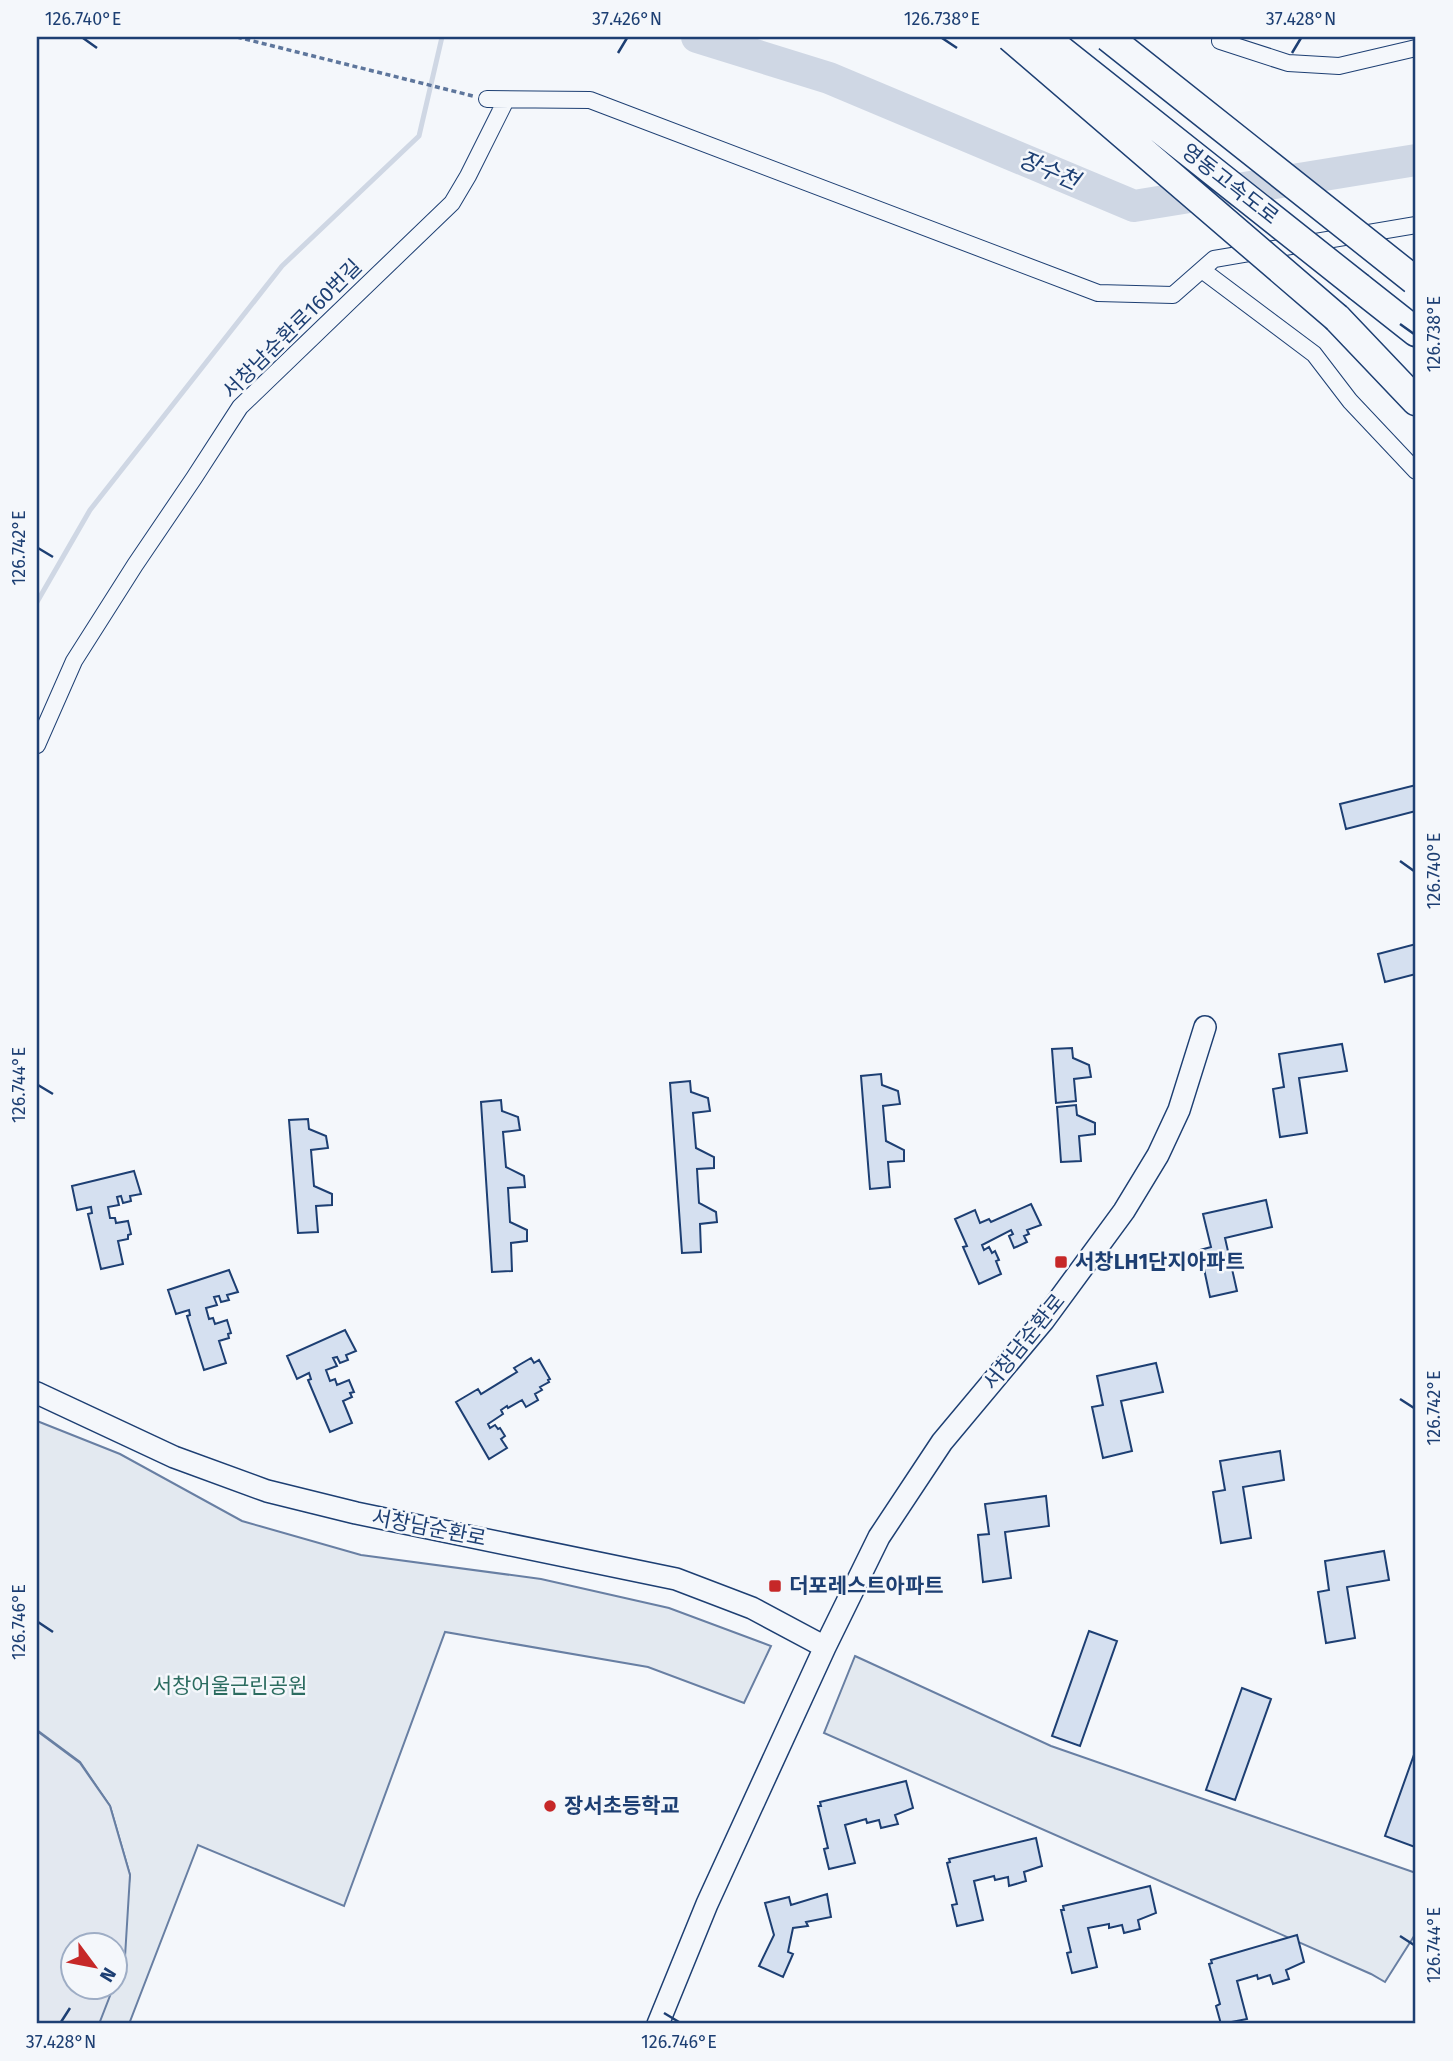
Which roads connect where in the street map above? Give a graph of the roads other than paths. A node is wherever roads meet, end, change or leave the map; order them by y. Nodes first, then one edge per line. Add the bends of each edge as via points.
1 (1010, 37) edge
2 (1044, 37) edge
3 (1108, 37) edge
4 (1220, 41) dead end
5 (1416, 48) edge
6 (487, 99) dead end
7 (506, 100) junction
8 (1416, 225) edge
9 (1202, 270) junction
10 (1415, 281) edge
11 (1337, 318) junction
12 (1416, 332) edge
13 (1416, 383) edge
14 (1416, 401) edge
15 (1416, 471) edge
16 (37, 745) edge
17 (1205, 1027) dead end
18 (37, 1393) edge
19 (825, 1647) junction
20 (658, 2024) edge

1 - 11 highway, bridge
2 - 12 highway, 영동고속도로, bridge
3 - 10 highway, 영동고속도로, bridge
4 - 5 street via 1288,63 1339,66
6 - 7 street
7 - 9 street via 590,100 1098,293 1173,295
7 - 16 street, 서창남순환로160번길 via 452,203 240,407 74,661
8 - 9 street via 1214,259
9 - 15 street via 1314,354 1350,401
11 - 13 highway
11 - 14 highway
17 - 19 street, 서창남순환로 via 1179,1110 1124,1211 1044,1320 942,1442 878,1537
18 - 19 street, 서창남순환로 via 174,1457 267,1490 356,1513 676,1579 752,1608
19 - 20 street, 서창남순환로 via 707,1904

